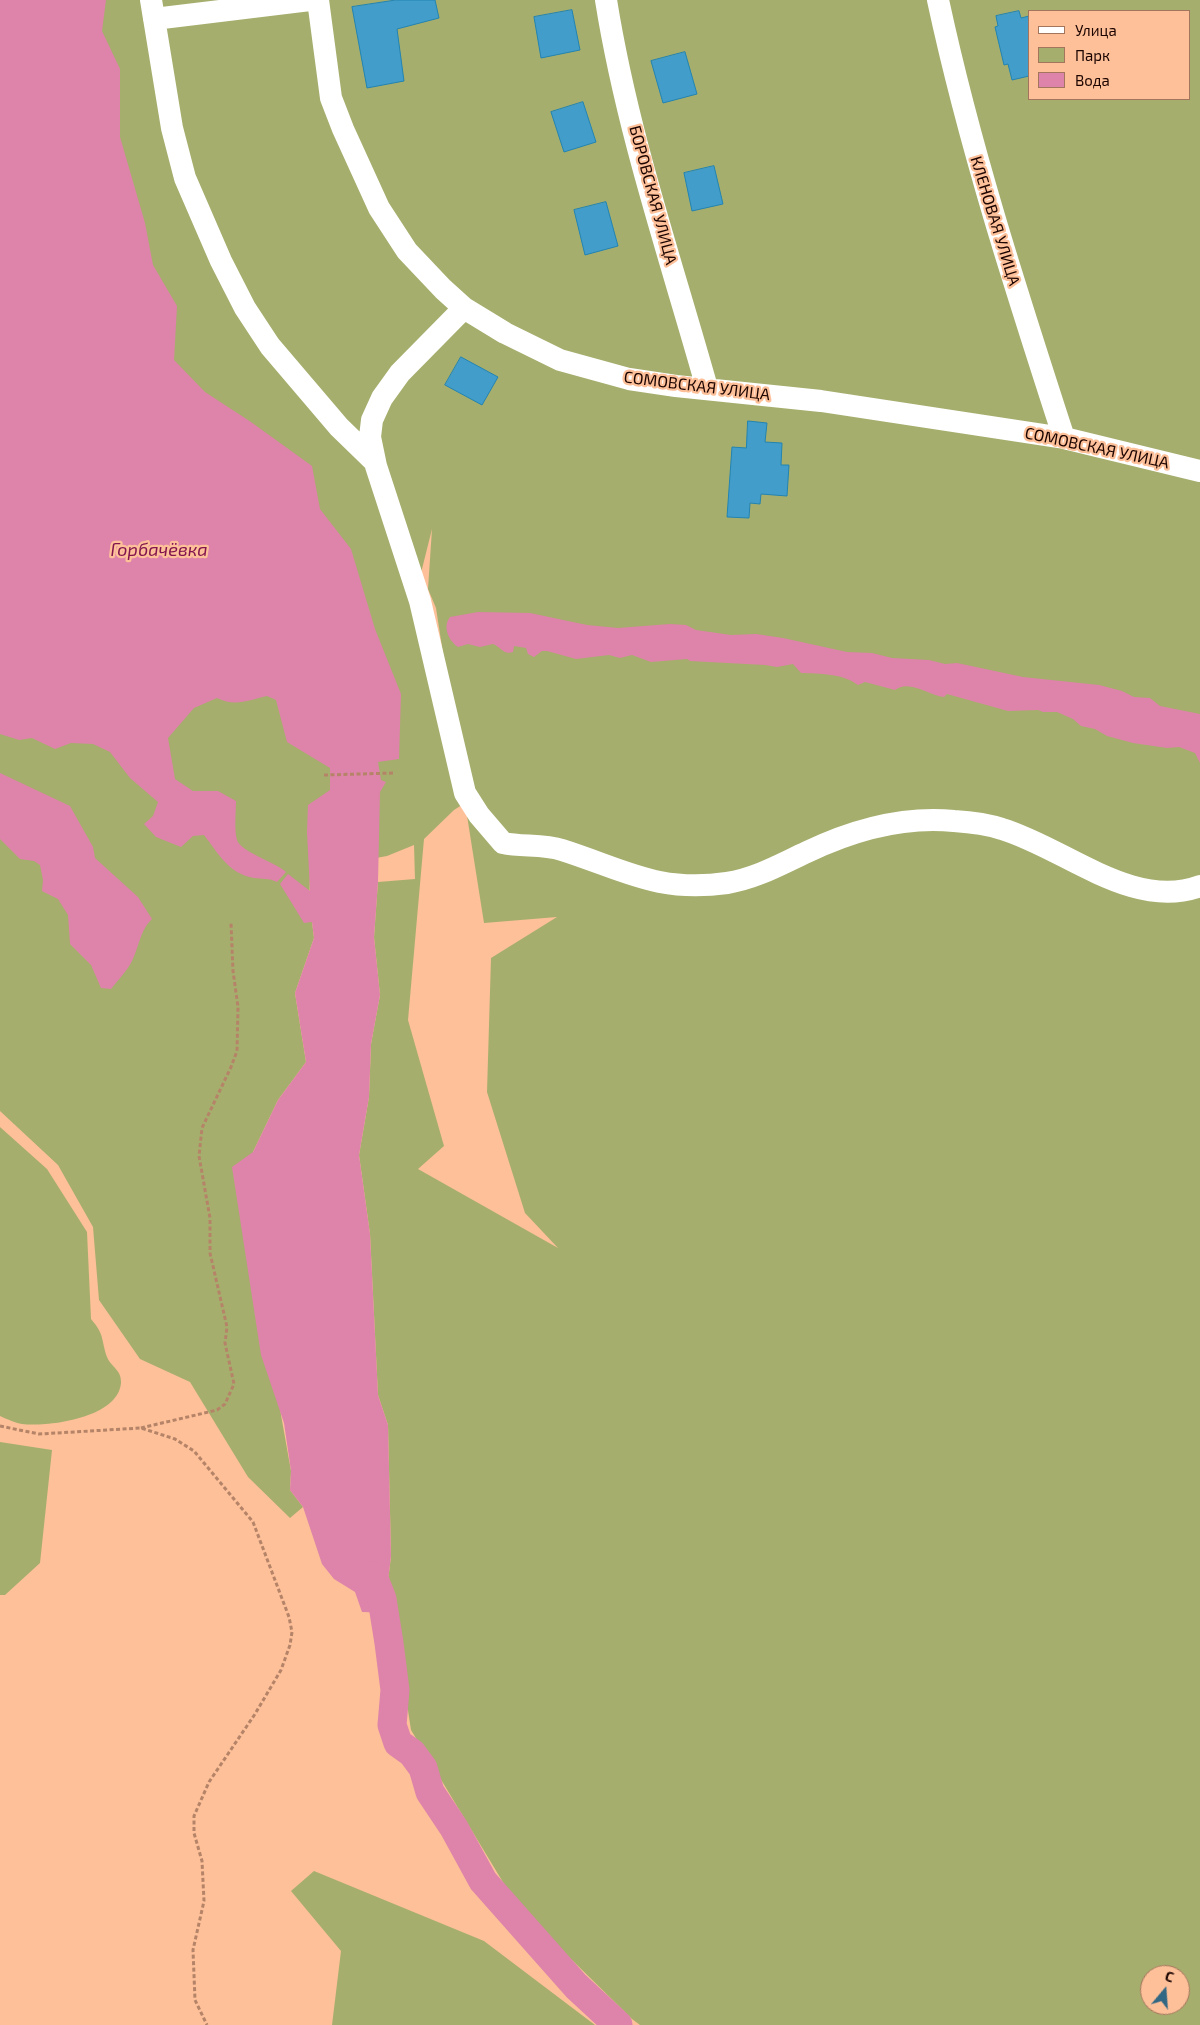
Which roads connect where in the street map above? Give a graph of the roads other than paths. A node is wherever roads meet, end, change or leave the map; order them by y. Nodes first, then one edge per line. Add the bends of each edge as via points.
1 (310, 0) edge
2 (318, 0) edge
3 (606, 0) edge
4 (938, 0) edge
5 (152, 9) edge
6 (464, 308) junction
7 (707, 388) junction
8 (1064, 438) junction
9 (374, 461) junction
10 (1200, 471) edge
11 (1200, 886) edge

1 - 5 street
2 - 6 street, СОМОВСКАЯ УЛИЦА via 331,98 366,182 407,251
3 - 7 street, БОРОВСКАЯ УЛИЦА via 640,151
4 - 8 street, КЛЕНОВАЯ УЛИЦА via 974,152 1000,243
5 - 9 street via 184,178 237,293 278,356 339,427
6 - 7 street, СОМОВСКАЯ УЛИЦА via 560,360 629,378
6 - 9 street via 400,373 382,398 372,420 370,437
7 - 8 street, СОМОВСКАЯ УЛИЦА via 868,408
8 - 10 street, СОМОВСКАЯ УЛИЦА
9 - 11 street via 420,601 465,793 503,843 561,850 673,886 708,885 744,880 764,873 851,834 928,819 1002,829 1136,888 1175,892

